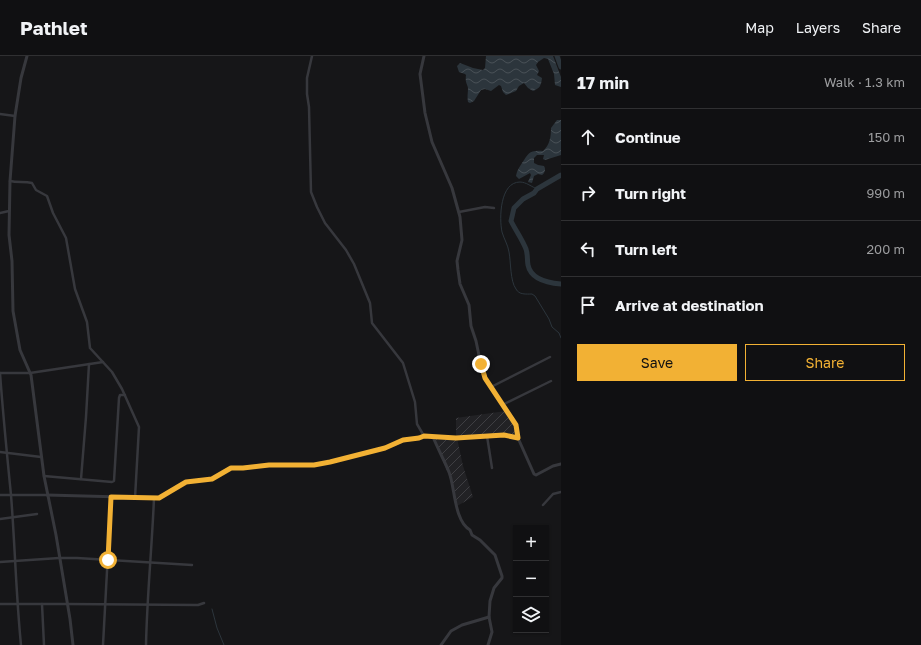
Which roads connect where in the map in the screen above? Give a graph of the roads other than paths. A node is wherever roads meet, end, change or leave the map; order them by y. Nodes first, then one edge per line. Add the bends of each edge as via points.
1 (27, 56) edge
2 (312, 56) edge
3 (424, 56) edge
4 (0, 114) edge
5 (15, 116) junction
6 (10, 181) junction
7 (494, 208) dead end
8 (9, 212) junction
9 (459, 212) junction
10 (0, 213) edge
11 (550, 357) dead end
12 (103, 362) junction
13 (89, 364) junction
14 (0, 373) edge
15 (30, 374) junction
16 (551, 381) dead end
17 (491, 387) junction
18 (125, 395) junction
19 (502, 405) junction
20 (424, 436) junction
21 (487, 436) junction
22 (433, 437) junction
23 (518, 438) junction
24 (0, 452) edge
25 (6, 452) junction
26 (41, 457) junction
27 (561, 464) edge
28 (492, 468) dead end
29 (44, 476) junction
30 (81, 479) junction
31 (561, 492) edge
32 (0, 495) edge
33 (11, 495) junction
34 (47, 495) junction
35 (111, 497) junction
36 (136, 498) junction
37 (154, 498) junction
38 (543, 505) dead end
39 (37, 514) dead end
40 (12, 518) junction
41 (0, 519) edge
42 (59, 558) junction
43 (108, 560) junction
44 (15, 561) junction
45 (0, 562) edge
46 (151, 562) junction
47 (192, 565) dead end
48 (204, 603) dead end
49 (0, 604) edge
50 (17, 604) junction
51 (42, 604) junction
52 (67, 604) junction
53 (105, 604) junction
54 (147, 604) junction
55 (489, 617) junction
56 (20, 645) edge
57 (44, 645) edge
58 (73, 645) edge
59 (103, 645) edge
60 (146, 645) edge
61 (441, 645) edge
62 (488, 645) edge

1 - 5 street
2 - 20 street via 307,78 311,192 325,223 354,264 370,303 372,323 403,363 415,402 417,424
3 - 9 street via 420,74 425,113 432,142 452,188
4 - 5 street
5 - 6 street
6 - 8 street
6 - 12 street via 32,183 36,190 48,198 66,238 76,289 87,322 90,348
7 - 9 street via 484,206
8 - 10 street
8 - 15 street via 13,312 20,350
9 - 17 street via 462,234 457,266 460,284 469,305 485,378
11 - 17 street
12 - 13 street
12 - 18 street
13 - 15 street
13 - 30 street
14 - 15 street
14 - 25 street
15 - 26 street
16 - 19 street
17 - 19 street
18 - 30 street via 120,395 119,398 114,481
18 - 36 street via 139,427
19 - 23 street via 516,425
20 - 22 street
20 - 37 street via 314,465 231,468 212,479 186,482 159,498
21 - 22 street
21 - 23 street via 504,435
21 - 28 street
22 - 55 street via 450,473 457,509 463,523 472,535 495,554 502,576 492,592
23 - 27 street via 534,474
24 - 25 street
25 - 26 street
25 - 33 street
26 - 29 street
29 - 30 street
29 - 34 street
31 - 38 street via 553,494
32 - 33 street
33 - 34 street
33 - 40 street
34 - 35 street
34 - 42 street
35 - 36 street
35 - 43 street
36 - 37 street
37 - 46 street
39 - 40 street
40 - 41 street
40 - 44 street
42 - 43 street
42 - 44 street
42 - 52 street
43 - 46 street
43 - 53 street
44 - 45 street
44 - 50 street
46 - 47 street
46 - 54 street
48 - 54 street
49 - 50 street
50 - 51 street
50 - 56 street
51 - 52 street
51 - 57 street
52 - 53 street
52 - 58 street
53 - 54 street
53 - 59 street
54 - 60 street
55 - 61 street via 462,624 451,631
55 - 62 street via 492,632

